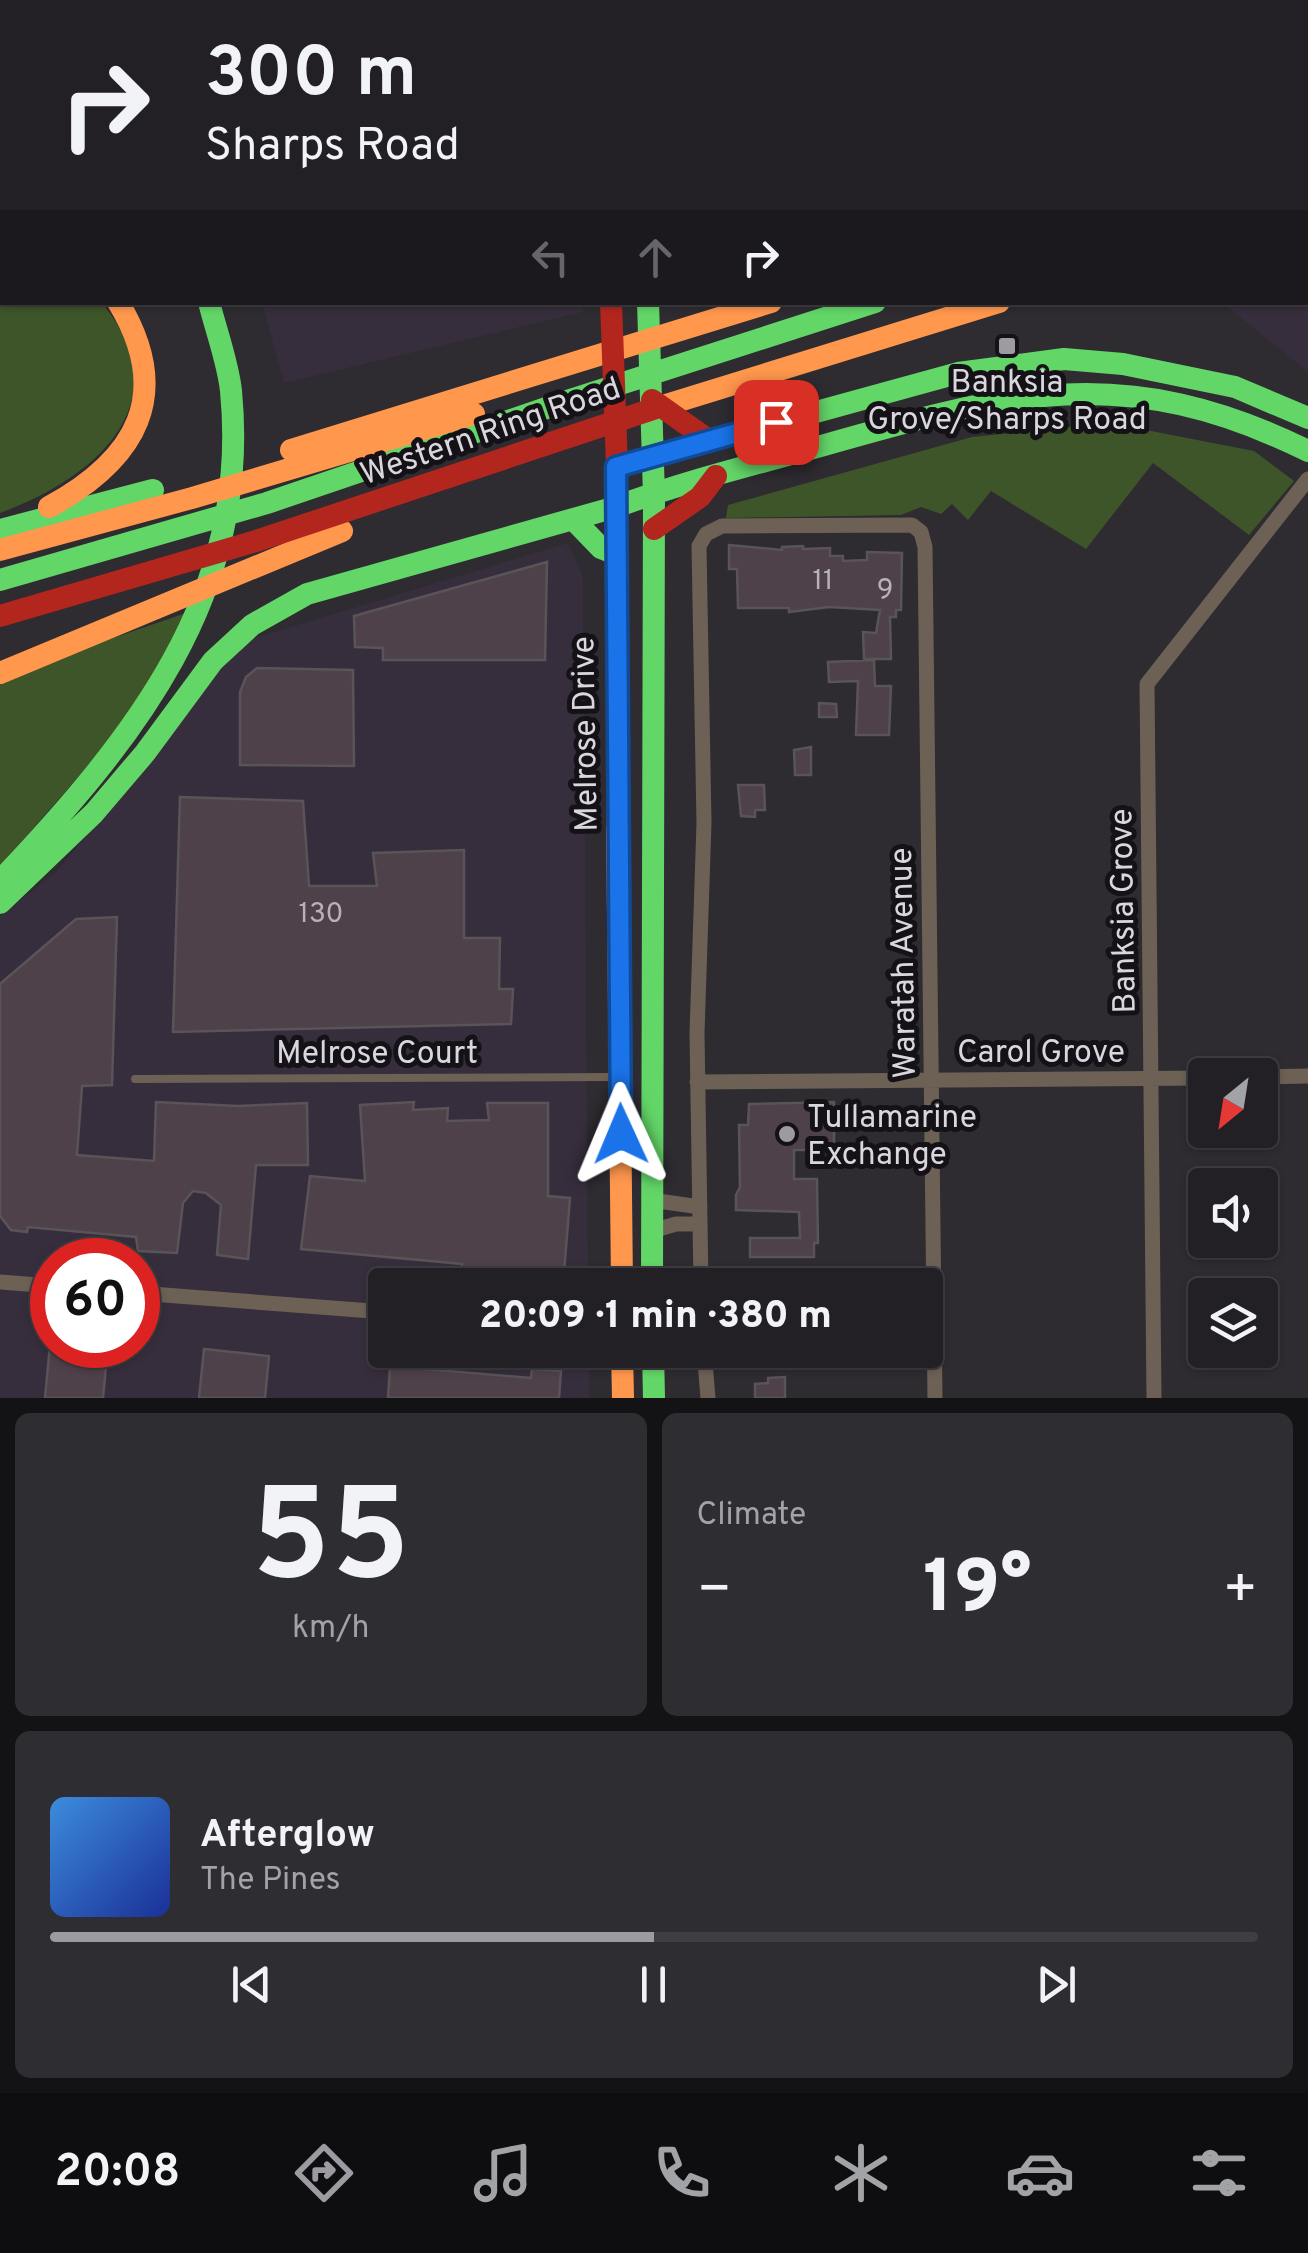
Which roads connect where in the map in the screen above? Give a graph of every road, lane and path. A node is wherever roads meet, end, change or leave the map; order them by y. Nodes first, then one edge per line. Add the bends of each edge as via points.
1 (120, 305) edge
2 (210, 305) edge
3 (611, 305) edge
4 (648, 305) edge
5 (766, 305) edge
6 (823, 305) edge
7 (862, 305) edge
8 (989, 305) edge
9 (705, 341) junction
10 (1085, 361) junction
11 (558, 386) junction
12 (1081, 392) junction
13 (652, 400) junction
14 (1308, 418) edge
15 (710, 441) junction
16 (1308, 452) edge
17 (652, 457) junction
18 (616, 467) junction
19 (716, 476) junction
20 (1308, 478) edge
21 (442, 482) junction
22 (193, 488) junction
23 (654, 496) junction
24 (616, 508) junction
25 (573, 519) junction
26 (0, 527) edge
27 (654, 529) junction
28 (0, 550) edge
29 (616, 554) junction
30 (0, 580) edge
31 (0, 616) edge
32 (0, 673) edge
33 (0, 880) edge
34 (0, 903) edge
35 (619, 939) junction
36 (651, 939) junction
37 (1308, 1076) edge
38 (620, 1077) junction
39 (1278, 1077) edge
40 (1152, 1078) junction
41 (1188, 1078) edge
42 (135, 1079) dead end
43 (931, 1080) junction
44 (698, 1082) junction
45 (651, 1200) junction
46 (700, 1216) junction
47 (652, 1231) junction
48 (622, 1268) edge
49 (652, 1268) edge
50 (701, 1268) edge
51 (0, 1282) edge
52 (30, 1284) edge
53 (160, 1294) edge
54 (368, 1311) edge
55 (622, 1368) edge
56 (653, 1368) edge
57 (706, 1368) edge
58 (623, 1398) edge
59 (654, 1398) edge
60 (708, 1398) edge
61 (934, 1398) edge
62 (1154, 1398) edge

1 - 26 main road via 144,360 145,388 134,428 116,460 83,488
2 - 33 main road via 232,421 232,500 214,578 175,663 136,724 62,818
3 - 18 main road, Melrose Drive
4 - 13 main road, Melrose Drive
5 - 9 main road
6 - 9 main road
7 - 9 main road, Western Ring Road
8 - 21 main road, Western Ring Road
9 - 11 main road, Western Ring Road
9 - 11 main road
10 - 12 main road
10 - 14 main road via 1234,387
10 - 15 main road via 958,373
11 - 22 main road
11 - 30 main road, Western Ring Road via 267,504
12 - 16 main road via 1186,407
12 - 19 main road via 966,406
13 - 15 main road
13 - 17 main road, Melrose Drive
15 - 17 main road
17 - 18 main road
17 - 23 main road, Melrose Drive
18 - 24 main road, Melrose Drive
19 - 23 main road
19 - 27 main road via 700,497
20 - 40 street, Banksia Grove via 1147,684
21 - 31 main road, Western Ring Road
21 - 32 main road via 345,530
22 - 26 main road
22 - 28 main road
23 - 24 main road
23 - 27 main road, Melrose Drive
24 - 25 main road
24 - 29 main road, Melrose Drive
25 - 29 main road
25 - 34 main road via 306,594 256,622 213,657 95,812
27 - 36 main road, Melrose Drive
29 - 35 main road, Melrose Drive
35 - 36 main road
35 - 38 main road, Melrose Drive
36 - 45 main road, Melrose Drive
37 - 39 street
38 - 42 lane, Melrose Court
38 - 48 main road, Melrose Drive
40 - 41 street, Carol Grove
40 - 43 street, Carol Grove
40 - 62 street, Banksia Grove
43 - 44 street, Carol Grove
43 - 44 street, Waratah Avenue via 925,547 917,529 899,524 722,526 703,538 697,560 704,823
43 - 61 street, Waratah Avenue
44 - 46 street
45 - 46 street
45 - 47 main road, Melrose Drive
46 - 47 street
46 - 50 street
47 - 49 main road, Melrose Drive
51 - 52 street
53 - 54 street
55 - 58 main road
56 - 59 main road
57 - 60 street

